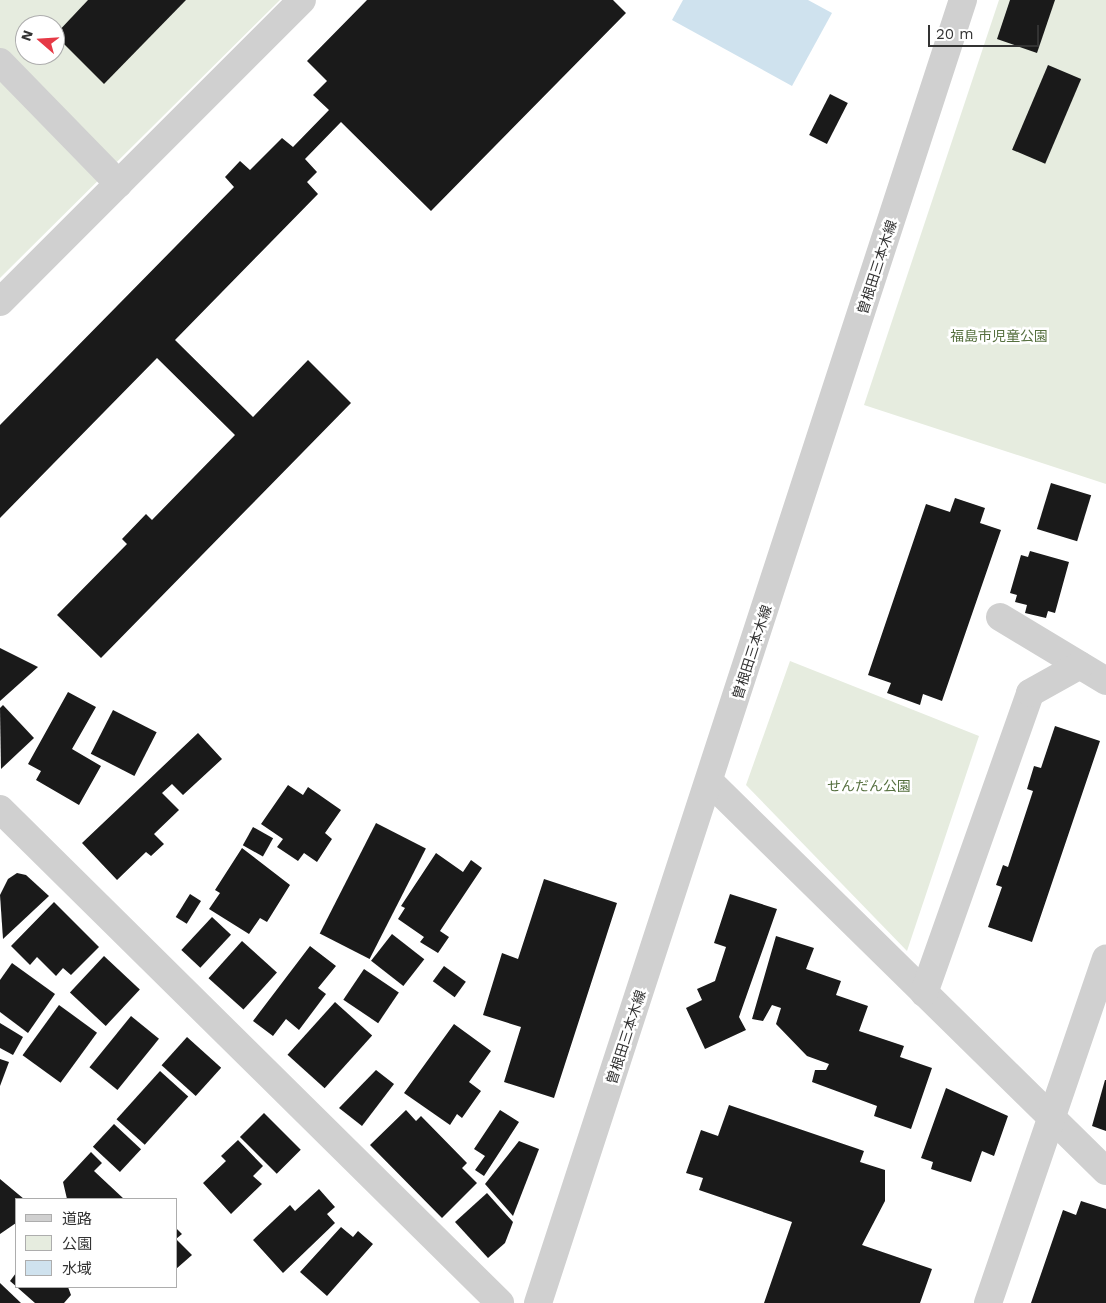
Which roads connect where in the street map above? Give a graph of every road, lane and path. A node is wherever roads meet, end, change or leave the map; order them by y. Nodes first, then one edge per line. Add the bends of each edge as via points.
1 (302, 0) edge
2 (963, 0) edge
3 (0, 62) edge
4 (119, 184) junction
5 (0, 302) edge
6 (1000, 617) dead end
7 (1080, 665) junction
8 (1106, 680) edge
9 (710, 782) junction
10 (2, 818) edge
11 (1106, 959) edge
12 (924, 993) junction
13 (1053, 1116) junction
14 (1106, 1170) edge
15 (500, 1303) edge
16 (538, 1303) edge
17 (988, 1303) edge

1 - 4 street
2 - 9 street, 曽根田三本木線
3 - 4 street
4 - 5 street
6 - 7 street
7 - 8 street
7 - 12 street via 1030,693
9 - 12 street
9 - 16 street, 曽根田三本木線
10 - 15 street
11 - 13 street
12 - 13 street
13 - 14 street
13 - 17 street

